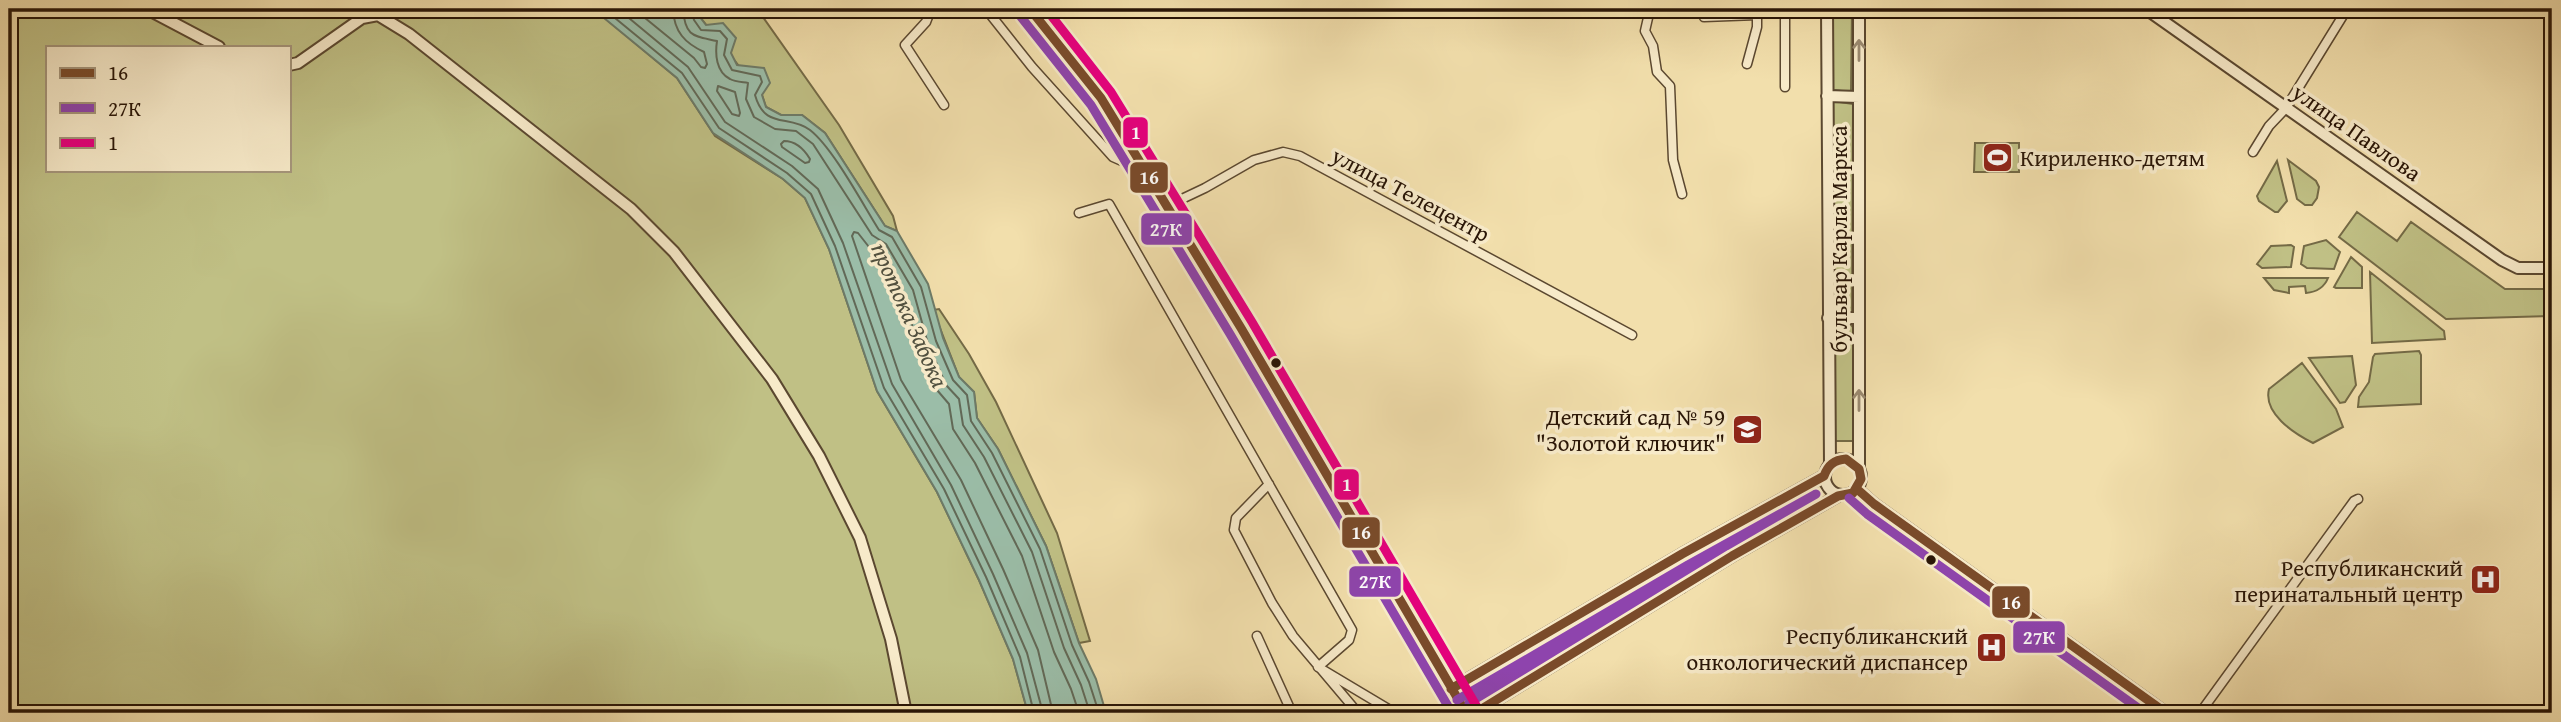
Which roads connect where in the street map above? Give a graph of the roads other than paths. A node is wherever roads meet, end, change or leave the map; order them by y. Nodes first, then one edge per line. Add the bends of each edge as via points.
1 (147, 9) edge
2 (931, 9) edge
3 (986, 9) edge
4 (1030, 9) edge
5 (1650, 9) edge
6 (1704, 9) edge
7 (1785, 9) edge
8 (1827, 9) edge
9 (1859, 9) edge
10 (2146, 9) edge
11 (2347, 9) edge
12 (1757, 12) edge
13 (217, 46) edge
14 (1747, 64) dead end
15 (290, 65) edge
16 (1785, 87) dead end
17 (1827, 96) junction
18 (1859, 97) junction
19 (944, 105) dead end
20 (2286, 108) junction
21 (2253, 152) dead end
22 (1138, 159) junction
23 (1682, 194) dead end
24 (1167, 206) junction
25 (1079, 213) dead end
26 (2552, 268) edge
27 (1828, 318) junction
28 (1859, 318) junction
29 (1632, 335) dead end
30 (1830, 464) junction
31 (1859, 468) junction
32 (1824, 476) junction
33 (1269, 484) junction
34 (1857, 489) junction
35 (1838, 495) junction
36 (2358, 499) dead end
37 (1668, 562) junction
38 (1682, 587) junction
39 (1257, 636) dead end
40 (1318, 667) junction
41 (1451, 689) junction
42 (906, 713) edge
43 (1292, 713) edge
44 (1358, 713) edge
45 (1395, 713) edge
46 (1466, 713) edge
47 (1475, 713) edge
48 (2165, 713) edge
49 (2200, 713) edge

1 - 13 street
2 - 19 street via 926,22 905,45
3 - 22 street via 1113,158
4 - 22 main road via 1084,74
5 - 23 street via 1645,31 1657,72 1670,86 1674,160
6 - 12 street via 1704,17
7 - 16 street
8 - 17 street, бульвар Карла Маркса
18 -> 9 street, бульвар Карла Маркса
10 - 20 street, улица Павлова
11 - 20 street
12 - 14 street
15 - 42 street via 362,18 378,15 631,208 674,252 772,379 819,456 860,538 891,639
17 - 18 street
17 - 27 street, бульвар Карла Маркса
18 - 28 street, бульвар Карла Маркса
20 - 21 street
20 - 26 street, улица Павлова via 2509,264
22 - 24 main road
24 - 29 street, улица Телецентр via 1254,160 1283,152 1300,156
24 - 41 main road
25 - 33 street via 1109,204
27 - 28 street
27 - 30 street, бульвар Карла Маркса
31 -> 28 street, бульвар Карла Маркса
30 - 31 street via 1846,459
30 - 32 street
31 - 34 street
32 - 35 street via 1829,490
32 - 37 street
33 - 40 street via 1352,630 1349,640
33 - 40 street via 1236,518 1234,530 1272,603
34 - 35 street
34 - 48 street
35 - 38 street
36 - 49 street
37 - 38 street
37 - 41 street
38 - 47 street
39 - 43 street
40 - 44 street
40 - 45 street
41 - 46 main road

